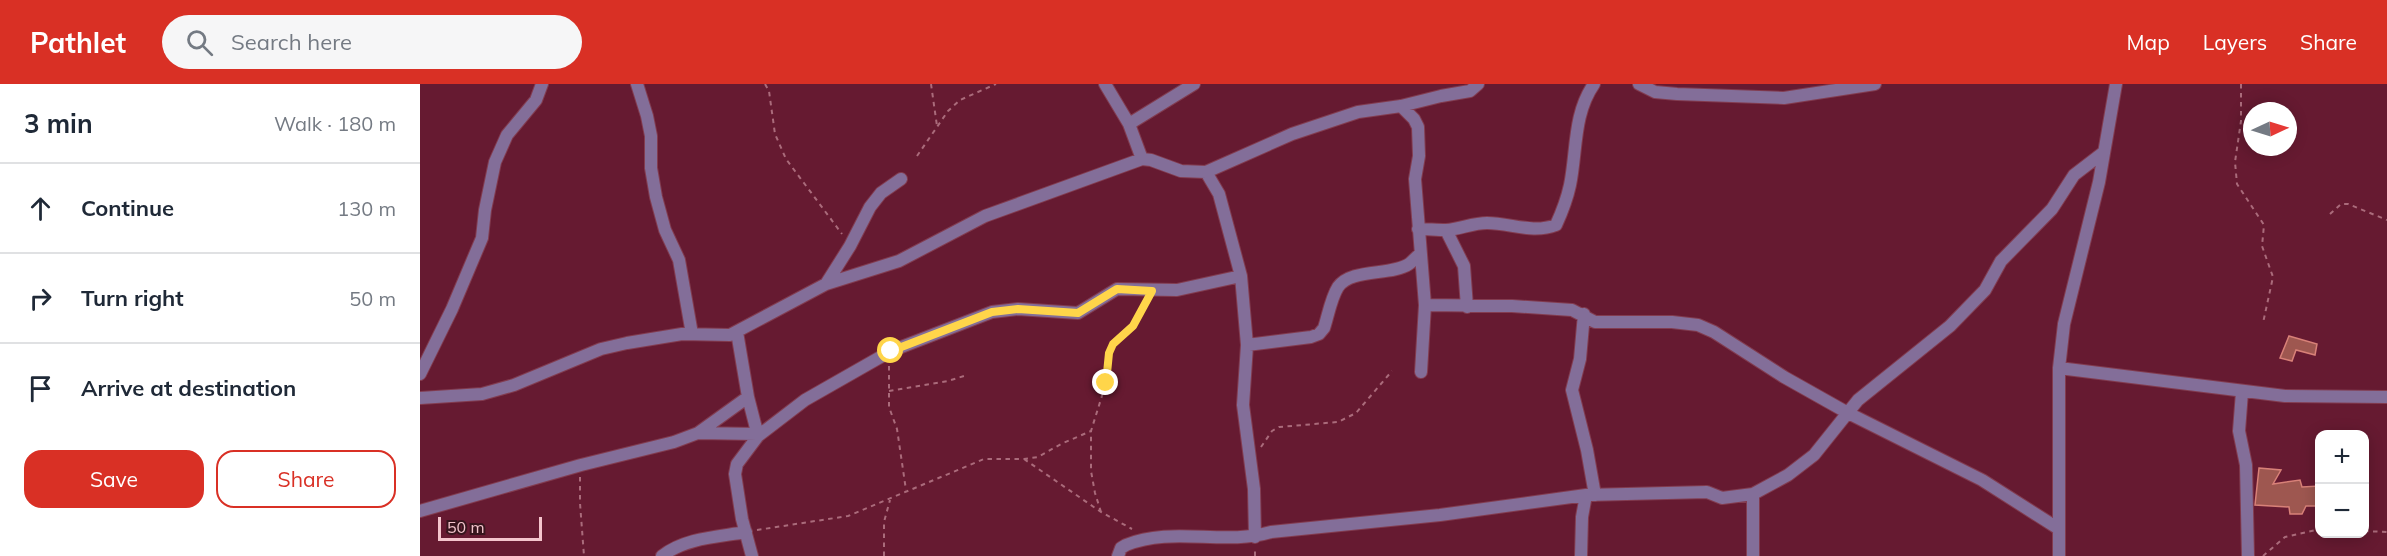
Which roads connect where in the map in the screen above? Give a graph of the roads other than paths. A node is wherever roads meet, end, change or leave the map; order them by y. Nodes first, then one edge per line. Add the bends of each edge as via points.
1 (542, 84) edge
2 (637, 84) edge
3 (1105, 84) edge
4 (1194, 84) edge
5 (1478, 84) edge
6 (1594, 84) edge
7 (1639, 84) edge
8 (1875, 84) edge
9 (2116, 84) edge
10 (1401, 106) junction
11 (1130, 124) junction
12 (2104, 152) junction
13 (1142, 159) junction
14 (1206, 172) junction
15 (901, 179) dead end
16 (1418, 229) junction
17 (1446, 230) junction
18 (1419, 254) junction
19 (1241, 276) junction
20 (826, 284) junction
21 (1425, 305) junction
22 (1467, 307) junction
23 (1584, 315) junction
24 (737, 332) junction
25 (692, 334) junction
26 (1246, 345) junction
27 (2060, 368) junction
28 (1421, 372) dead end
29 (420, 374) edge
30 (2242, 392) junction
31 (748, 396) junction
32 (2387, 397) edge
33 (420, 398) edge
34 (1848, 412) junction
35 (698, 433) junction
36 (757, 435) junction
37 (1753, 494) junction
38 (1590, 495) junction
39 (420, 512) edge
40 (2059, 529) junction
41 (746, 532) junction
42 (1255, 537) junction
43 (662, 556) edge
44 (752, 556) edge
45 (1118, 556) edge
46 (1581, 556) edge
47 (1753, 556) edge
48 (2059, 556) edge
49 (2247, 556) edge

1 - 29 street via 536,100 507,135 495,162 482,238
2 - 25 street via 649,126 656,197 680,260
3 - 11 street
4 - 11 street
5 - 10 street via 1470,91
6 - 17 street via 1585,100 1574,140 1571,183 1556,225 1531,229 1475,223
7 - 8 street via 1655,92 1784,98
9 - 12 street
10 - 14 street via 1358,112 1292,134
10 - 16 street via 1418,127
11 - 13 street
12 - 27 street via 2064,324
12 - 34 street via 2074,175 2052,209 2001,261 1985,290 1950,326
13 - 14 street via 1181,171
13 - 20 street via 985,216 899,261
14 - 19 street via 1219,194
15 - 20 street via 881,193 870,207
16 - 17 street
16 - 18 street
17 - 22 street via 1464,266
18 - 21 street
18 - 26 street via 1402,268 1343,281 1319,334
19 - 26 street
19 - 36 street via 1177,290 1117,289 1078,313 1018,309 992,312 891,351 805,400
20 - 24 street
21 - 22 street
21 - 28 street
22 - 23 street via 1562,309
23 - 34 street via 1595,322 1698,325
23 - 38 street via 1580,359 1572,390 1587,450
24 - 25 street via 721,337
24 - 31 street
25 - 33 street via 601,349 482,394
26 - 42 street via 1243,405 1256,508
27 - 30 street
27 - 40 street
30 - 32 street
30 - 49 street via 2239,431 2246,465
31 - 35 street
31 - 36 street
34 - 37 street via 1814,455
34 - 40 street via 1982,480
35 - 36 street
35 - 39 street
36 - 41 street via 737,464 735,474
37 - 38 street via 1731,498 1707,492
37 - 47 street
38 - 42 street
38 - 46 street via 1582,517
40 - 48 street
41 - 43 street via 686,543
41 - 44 street
42 - 45 street via 1167,536 1126,544

